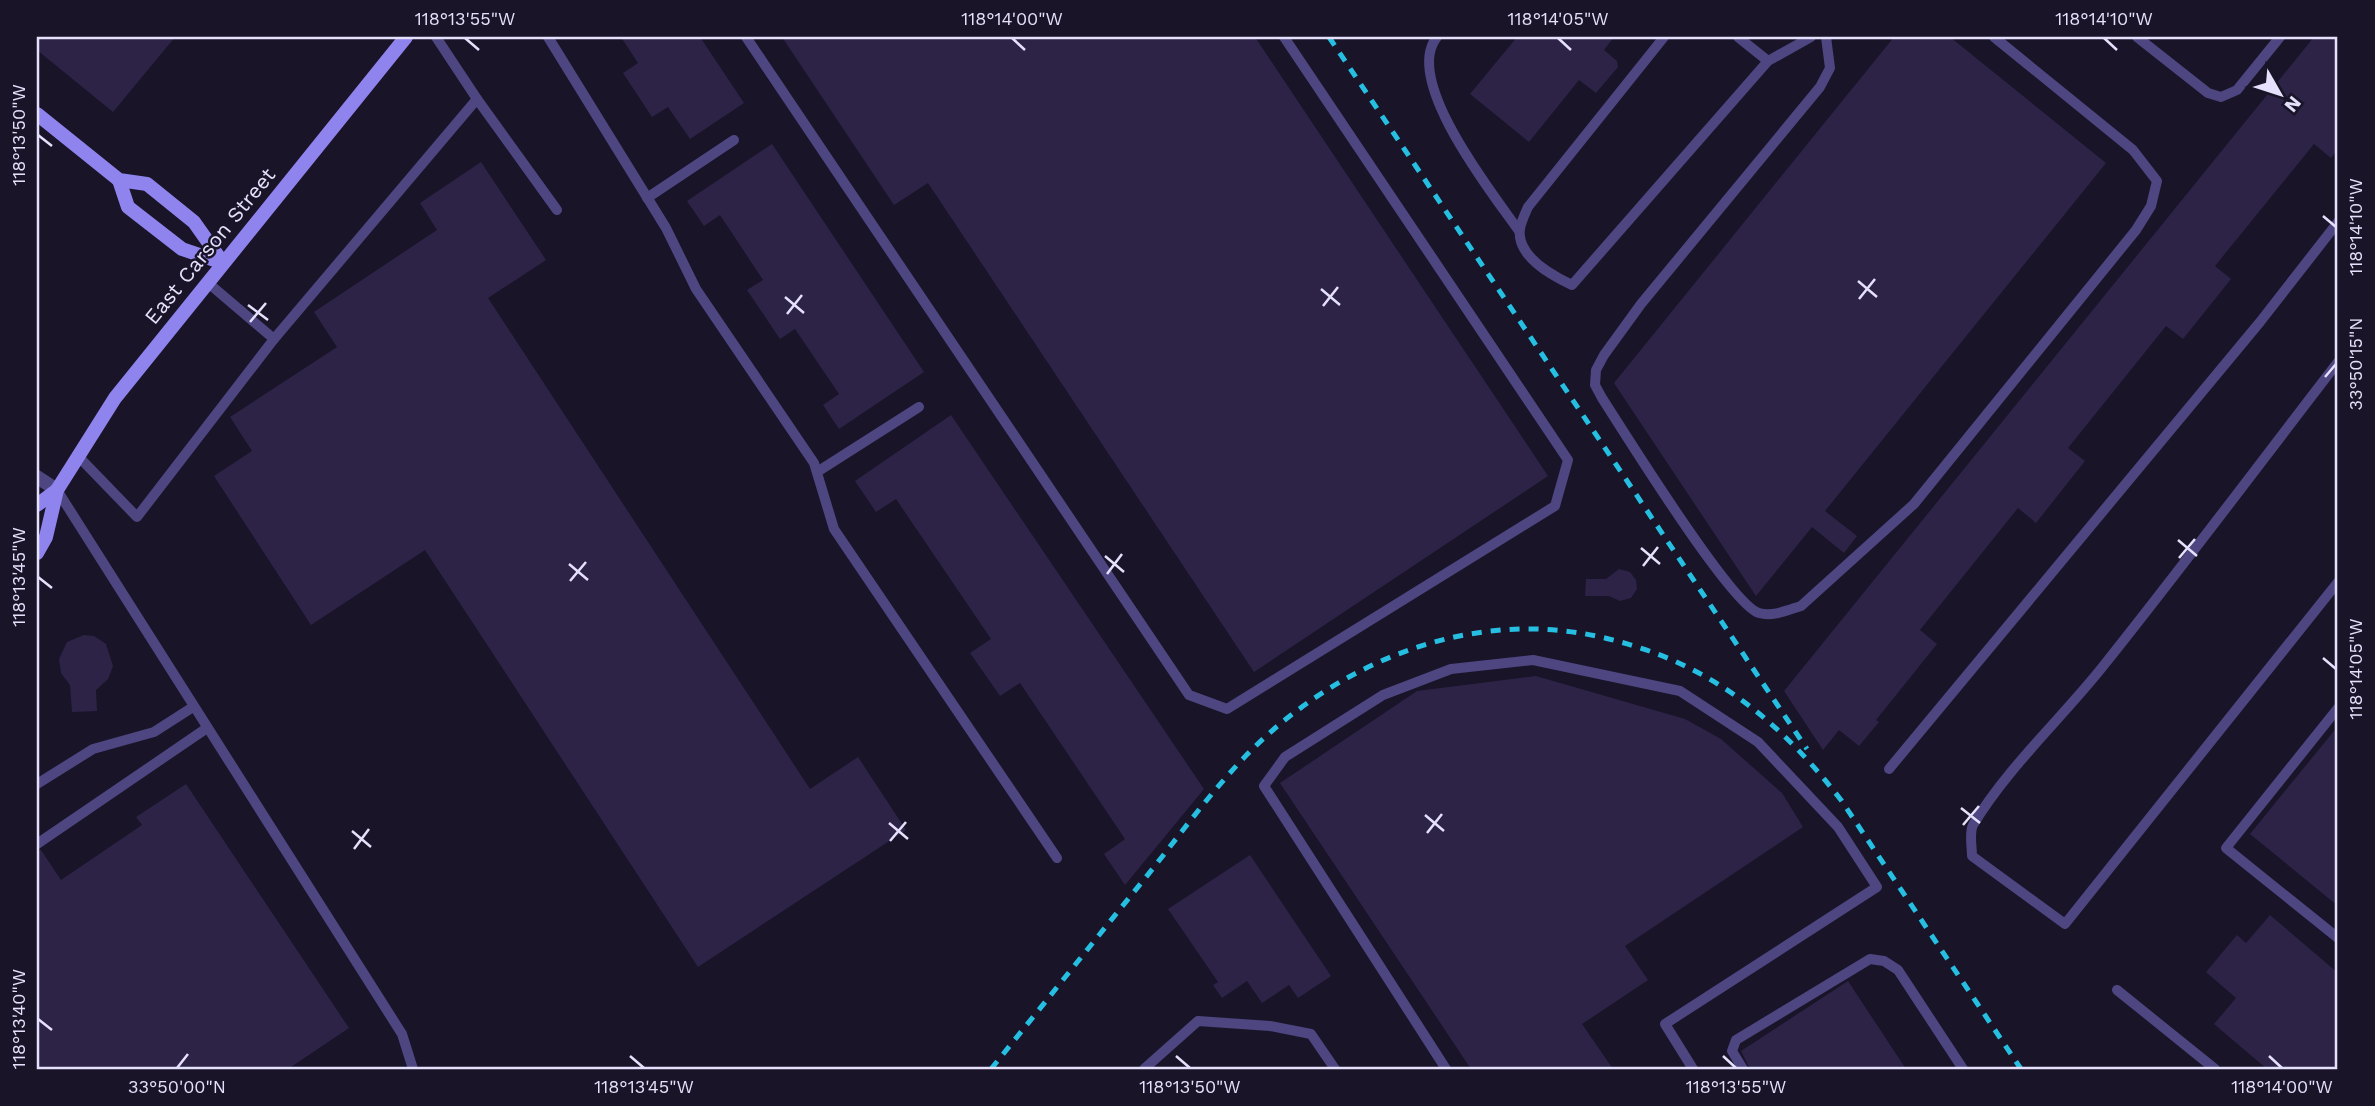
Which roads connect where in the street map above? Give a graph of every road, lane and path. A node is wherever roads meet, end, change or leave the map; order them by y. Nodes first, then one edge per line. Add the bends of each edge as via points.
1 (406, 37) edge
2 (436, 37) edge
3 (548, 37) edge
4 (746, 37) edge
5 (1284, 37) edge
6 (1437, 37) edge
7 (1664, 37) edge
8 (1738, 37) edge
9 (1811, 37) edge
10 (1826, 37) edge
11 (1994, 37) edge
12 (2137, 37) edge
13 (2280, 37) edge
14 (1768, 61) junction
15 (477, 99) junction
16 (37, 114) edge
17 (734, 140) dead end
18 (119, 180) junction
19 (647, 198) junction
20 (557, 210) dead end
21 (2338, 222) edge
22 (1519, 231) junction
23 (223, 263) junction
24 (207, 282) junction
25 (274, 339) junction
26 (2338, 362) edge
27 (919, 407) dead end
28 (77, 455) junction
29 (817, 472) junction
30 (37, 477) edge
31 (57, 490) junction
32 (37, 505) edge
33 (37, 552) edge
34 (2338, 582) edge
35 (193, 707) junction
36 (2338, 708) edge
37 (207, 728) junction
38 (1889, 769) dead end
39 (37, 784) edge
40 (37, 844) edge
41 (1057, 858) dead end
42 (2338, 938) edge
43 (2117, 990) dead end
44 (414, 1069) edge
45 (1144, 1069) edge
46 (1335, 1069) edge
47 (1446, 1069) edge
48 (1693, 1069) edge
49 (1743, 1069) edge
50 (1962, 1069) edge
51 (2215, 1069) edge

1 - 23 main road, East Carson Street
2 - 15 lane
3 - 19 lane
4 - 5 lane via 1189,695 1227,709 1556,506 1568,460
6 - 22 lane via 1427,68 1444,117
7 - 22 lane via 1528,207
8 - 14 lane
9 - 14 lane
10 - 11 lane via 1830,68 1820,87 1641,304 1596,370 1595,385 1602,398 1683,522 1736,592 1759,613 1778,614 1801,606 1914,504 2151,206 2157,181 2149,167
12 - 13 lane via 2208,93 2221,97 2236,90
14 - 22 lane via 1572,285 1525,252
15 - 20 lane
15 - 25 lane
16 - 18 main road
17 - 19 lane
18 - 23 main road via 147,184 194,222
18 - 23 main road via 128,207 183,249
19 - 29 lane via 696,289
21 - 38 lane
23 - 24 main road, East Carson Street
24 - 25 lane
24 - 28 main road, East Carson Street via 115,398
25 - 28 lane via 137,517
26 - 34 lane via 2104,666 1971,828 1972,856 2065,924
27 - 29 lane
28 - 31 main road, East Carson Street
29 - 41 lane via 834,529
30 - 31 street
31 - 32 main road, East Carson Street
31 - 33 main road, East Carson Street via 46,537
31 - 35 lane
35 - 37 lane
35 - 39 lane via 154,732 93,749
36 - 42 lane via 2226,848
37 - 40 lane
37 - 44 lane via 402,1034
43 - 51 lane
45 - 46 lane via 1198,1021 1311,1034
47 - 48 lane via 1264,786 1285,757 1383,695 1451,669 1533,660 1679,691 1758,742 1838,827 1877,887 1665,1024
49 - 50 lane via 1731,1051 1736,1040 1870,959 1898,970

